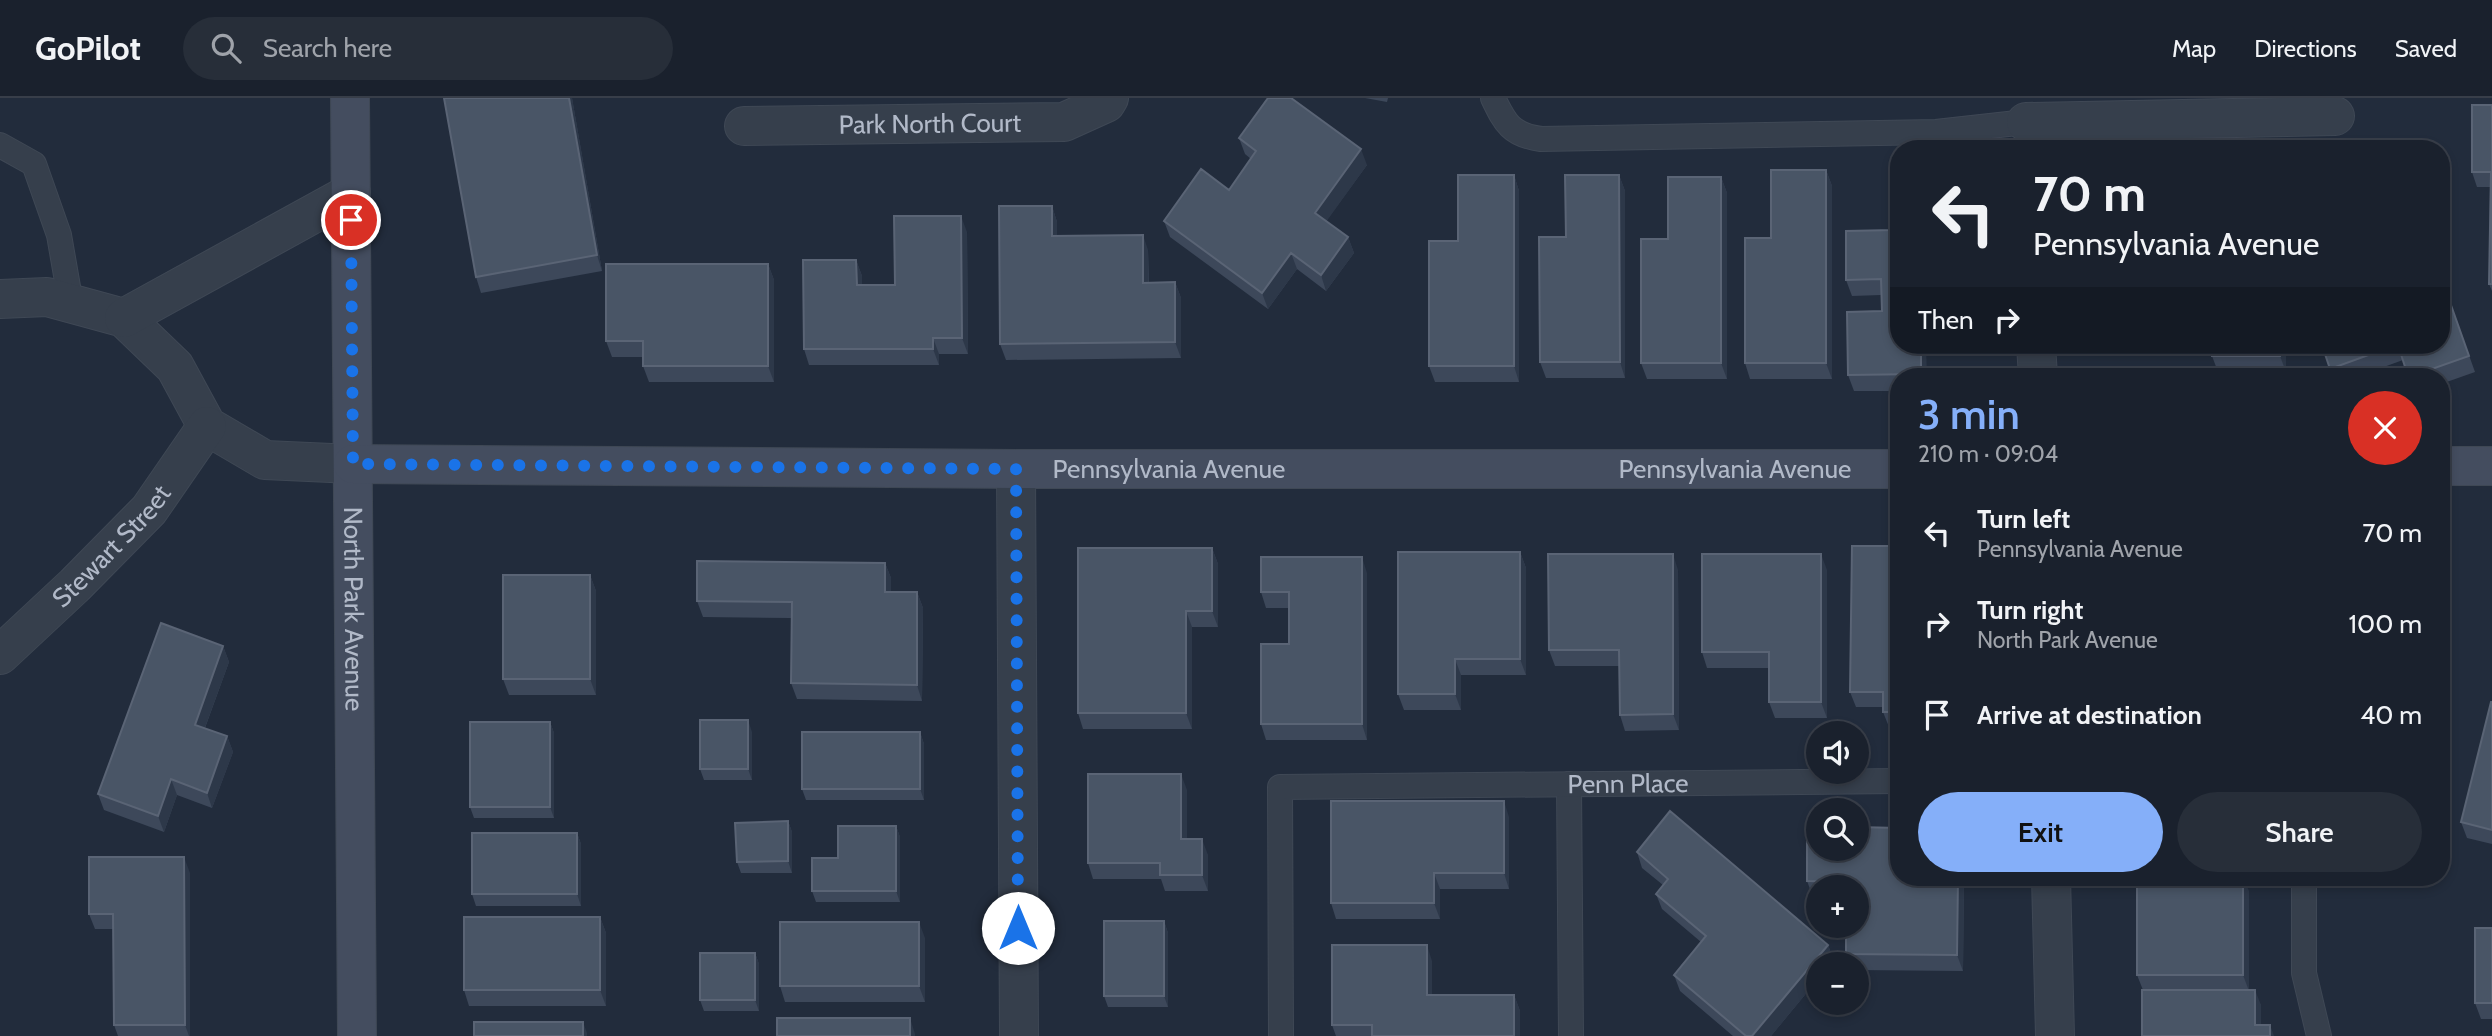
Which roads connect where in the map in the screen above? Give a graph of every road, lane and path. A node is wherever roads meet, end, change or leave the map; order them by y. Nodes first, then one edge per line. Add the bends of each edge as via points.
1 (350, 98) edge
2 (1109, 98) edge
3 (1493, 98) edge
4 (2335, 116) dead end
5 (2026, 123) edge
6 (744, 126) dead end
7 (0, 145) edge
8 (351, 193) junction
9 (0, 299) edge
10 (71, 304) junction
11 (124, 318) junction
12 (207, 426) junction
13 (353, 464) junction
14 (2450, 466) edge
15 (2492, 466) edge
16 (1016, 469) junction
17 (1890, 469) edge
18 (0, 655) edge
19 (1890, 781) edge
20 (1569, 783) junction
21 (2051, 886) edge
22 (2304, 886) edge
23 (357, 1036) edge
24 (1019, 1036) edge
25 (1282, 1036) edge
26 (1571, 1036) edge
27 (2055, 1036) edge
28 (2319, 1036) edge

1 - 8 street, North Park Avenue
2 - 6 street, Park North Court via 1064,122
3 - 5 lane via 1506,124 1525,137 1541,139 1936,132
4 - 5 street
7 - 10 lane via 34,164 59,236
8 - 11 street
8 - 13 street, North Park Avenue
9 - 10 street via 47,297
10 - 11 street
11 - 12 street via 175,367
12 - 13 street via 265,460
12 - 18 street, Stewart Street via 149,510
13 - 16 street, Pennsylvania Avenue
13 - 23 street, North Park Avenue
14 - 15 street
16 - 17 street, Pennsylvania Avenue
16 - 24 street
19 - 20 lane, Penn Place
20 - 25 lane via 1280,787
20 - 26 lane, Penn Place
21 - 27 street
22 - 28 lane via 2304,973

